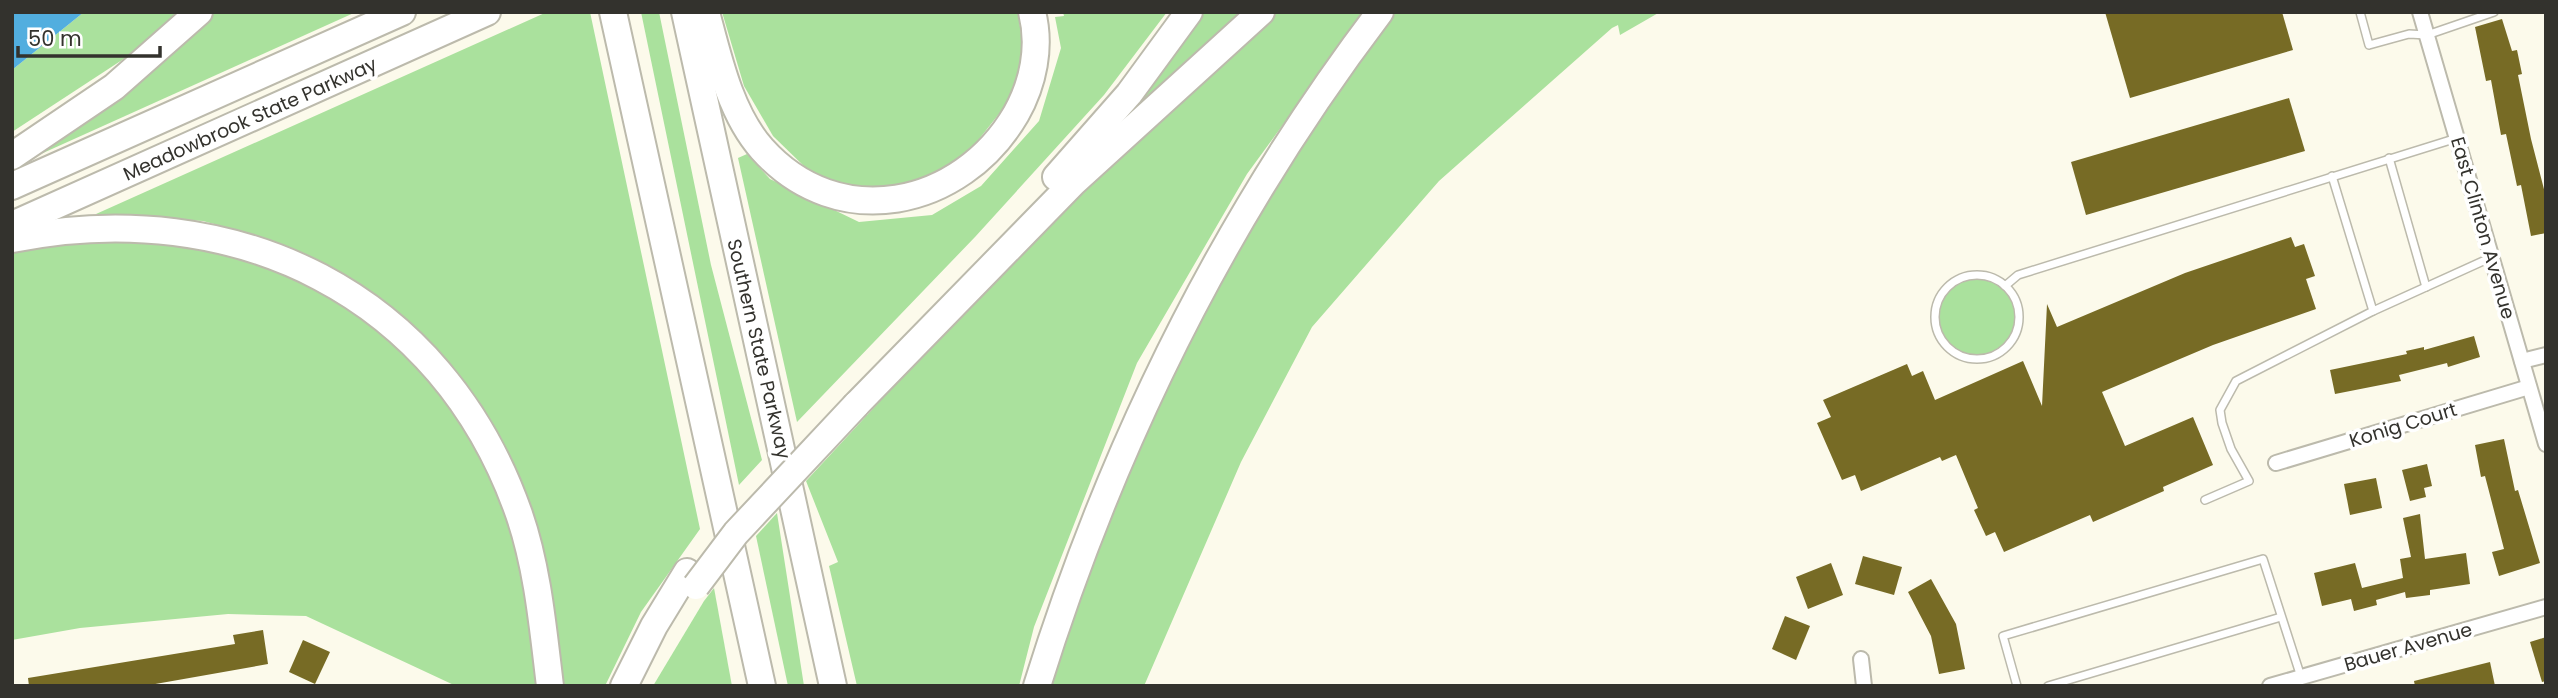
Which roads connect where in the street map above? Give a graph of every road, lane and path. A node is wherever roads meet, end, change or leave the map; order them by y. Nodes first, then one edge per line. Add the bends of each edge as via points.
1 (199, 12) edge
2 (402, 12) edge
3 (487, 12) edge
4 (613, 12) edge
5 (685, 12) edge
6 (706, 12) edge
7 (1032, 12) edge
8 (1189, 12) edge
9 (1261, 12) edge
10 (1380, 12) edge
11 (2360, 12) edge
12 (2420, 12) edge
13 (2494, 12) edge
14 (2427, 35) junction
15 (2457, 138) junction
16 (12, 156) edge
17 (2389, 159) junction
18 (2332, 176) junction
19 (12, 186) edge
20 (12, 225) edge
21 (12, 239) edge
22 (2491, 257) junction
23 (2005, 286) junction
24 (2426, 287) junction
25 (2373, 311) junction
26 (2546, 355) edge
27 (2522, 362) junction
28 (2529, 387) junction
29 (849, 401) junction
30 (2546, 444) edge
31 (2276, 463) dead end
32 (2205, 500) dead end
33 (692, 579) junction
34 (2546, 607) edge
35 (2281, 617) junction
36 (1861, 659) dead end
37 (2301, 677) junction
38 (550, 686) edge
39 (624, 686) edge
40 (641, 686) edge
41 (760, 686) edge
42 (834, 686) edge
43 (1037, 686) edge
44 (1864, 686) edge
45 (2017, 686) edge
46 (2048, 686) edge
47 (2270, 686) edge

1 - 16 highway via 114,87
2 - 19 highway, Meadowbrook State Parkway
3 - 20 highway, Meadowbrook State Parkway
4 - 41 highway
5 - 42 highway, Southern State Parkway
6 - 7 highway via 732,96 760,147 783,169 817,188 853,199 886,201 920,195 955,180 1001,138 1021,105 1033,71
8 - 29 highway via 1080,151
9 - 29 highway via 1073,183
10 - 43 highway via 1292,136 1189,310 1125,442
11 - 14 lane via 2369,45 2409,34
12 - 14 street, East Clinton Avenue
13 - 14 lane
14 - 15 street, East Clinton Avenue
15 - 17 lane
15 - 22 street, East Clinton Avenue
17 - 18 lane
17 - 24 lane
18 - 23 lane via 2018,275
18 - 25 lane
21 - 38 highway via 101,227 211,236 290,262 378,315 442,377 475,422 499,466 525,534
22 - 24 lane
22 - 27 street, East Clinton Avenue
23 - 23 lane via 1977,274 1950,284 1941,295 1935,322 1947,347 1971,359 1998,354 2009,345 2019,320 2018,306
24 - 25 lane
25 - 32 lane via 2236,381 2220,410 2231,449 2249,481
26 - 27 street
27 - 28 street, East Clinton Avenue
28 - 30 street, East Clinton Avenue
28 - 31 street, Konig Court
29 - 33 highway via 747,499
33 - 39 highway via 654,626
33 - 40 highway
34 - 37 street, Bauer Avenue
35 - 37 lane
35 - 45 lane via 2263,559 2003,636
35 - 46 lane
36 - 44 street
37 - 47 street, Bauer Avenue

